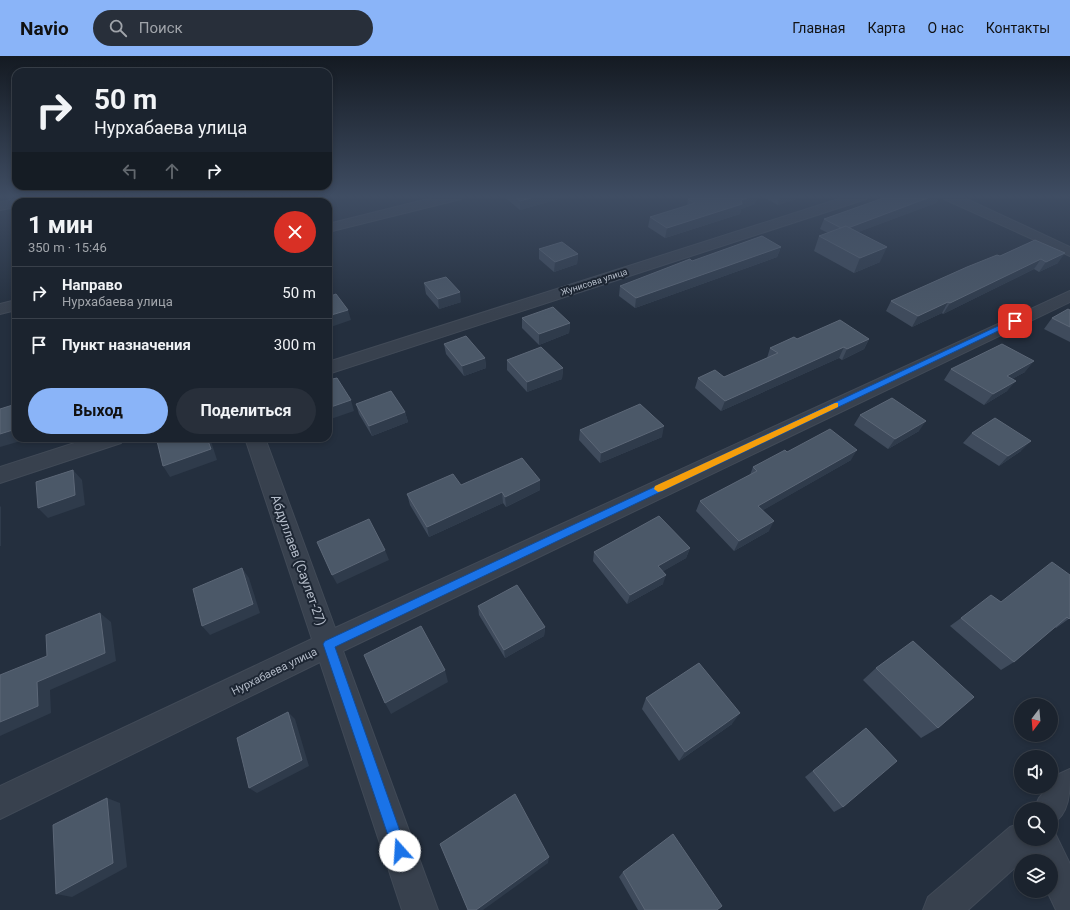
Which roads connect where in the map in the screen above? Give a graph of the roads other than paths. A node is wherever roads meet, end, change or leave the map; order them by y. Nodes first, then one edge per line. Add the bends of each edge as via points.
1 (738, 236) edge
2 (1035, 236) edge
3 (1070, 252) edge
4 (1070, 296) edge
5 (12, 306) edge
6 (0, 309) edge
7 (332, 367) edge
8 (102, 442) edge
9 (256, 442) edge
10 (0, 475) edge
11 (329, 644) junction
12 (1070, 785) edge
13 (1056, 802) edge
14 (0, 803) edge
15 (1014, 846) edge
16 (1058, 876) edge
17 (1070, 901) edge
18 (420, 910) edge
19 (941, 910) edge

1 - 7 street, Жунисова улица
2 - 3 street
4 - 11 street, Нурхабаева улица
5 - 6 street
8 - 10 street
9 - 11 street, Абдуллаев (Саулет-27)
11 - 14 street, Нурхабаева улица
11 - 18 street, Абдуллаев (Саулет-27)
12 - 13 street
15 - 19 street
16 - 17 street

